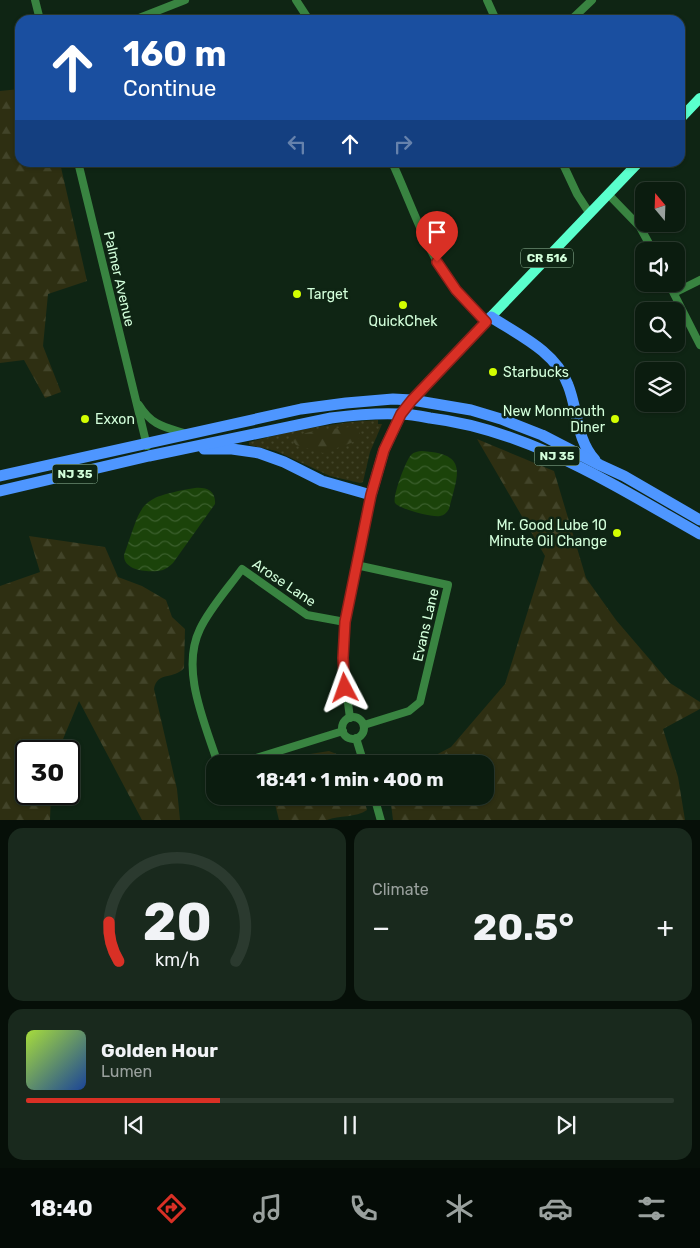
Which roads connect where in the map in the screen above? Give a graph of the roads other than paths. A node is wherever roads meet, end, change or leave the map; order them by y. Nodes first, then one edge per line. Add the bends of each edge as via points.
1 (35, 0) edge
2 (184, 0) edge
3 (296, 0) edge
4 (487, 0) edge
5 (592, 0) edge
6 (39, 15) edge
7 (146, 15) edge
8 (306, 15) edge
9 (494, 15) edge
10 (577, 15) edge
11 (700, 98) edge
12 (685, 114) edge
13 (79, 167) edge
14 (394, 167) edge
15 (564, 167) edge
16 (634, 167) edge
17 (609, 195) junction
18 (590, 214) junction
19 (648, 242) edge
20 (700, 280) edge
21 (674, 293) joint
22 (489, 319) junction
23 (700, 345) edge
24 (412, 400) junction
25 (136, 401) junction
26 (401, 414) junction
27 (187, 434) junction
28 (146, 443) junction
29 (179, 450) junction
30 (149, 456) junction
31 (600, 465) junction
32 (0, 476) edge
33 (0, 491) edge
34 (371, 495) junction
35 (700, 520) edge
36 (700, 534) edge
37 (356, 565) junction
38 (345, 622) junction
39 (350, 718) junction
40 (364, 725) junction
41 (343, 731) junction
42 (356, 738) junction
43 (215, 755) edge
44 (266, 755) edge
45 (361, 755) edge
46 (377, 805) edge
47 (381, 820) edge

1 - 6 street
2 - 7 street
3 - 8 street
4 - 9 street
5 - 10 street
11 - 12 main road
13 - 25 street, Palmer Avenue
14 - 22 street via 440,268 456,290
15 - 18 street
16 - 17 main road, CR 516
17 - 18 main road, CR 516
17 - 19 street via 640,227
18 - 22 main road, CR 516
20 - 21 street
21 - 23 street
22 - 24 main road, CR 516
22 - 31 highway via 546,353 560,369 568,385 583,442
24 - 26 main road, CR 516
24 - 27 highway, NJ 35 via 301,409
24 - 31 highway, NJ 35 via 501,419 542,435
25 - 27 street, Palmer Avenue via 155,424
25 - 28 street, Palmer Avenue
26 - 29 highway, NJ 35 via 331,418
26 - 34 highway, CR 516 via 384,450
26 - 36 highway, NJ 35 via 465,424 521,440 608,482
27 - 28 highway, NJ 35
28 - 30 street, Palmer Avenue
28 - 32 highway, NJ 35
29 - 30 highway, NJ 35
29 - 34 highway via 232,449 259,453 322,481
30 - 33 highway, NJ 35
31 - 35 highway, NJ 35
34 - 37 street
37 - 38 street
37 - 40 street, Evans Lane via 448,585 420,702 409,711
38 - 39 street via 344,673
38 - 43 street, Arose Lane via 307,615 242,569 201,627 193,654 194,684
39 - 40 street via 360,720
39 - 41 street via 343,724
40 - 42 street via 362,735
41 - 42 street via 346,737
41 - 44 street
42 - 45 street
46 - 47 street

